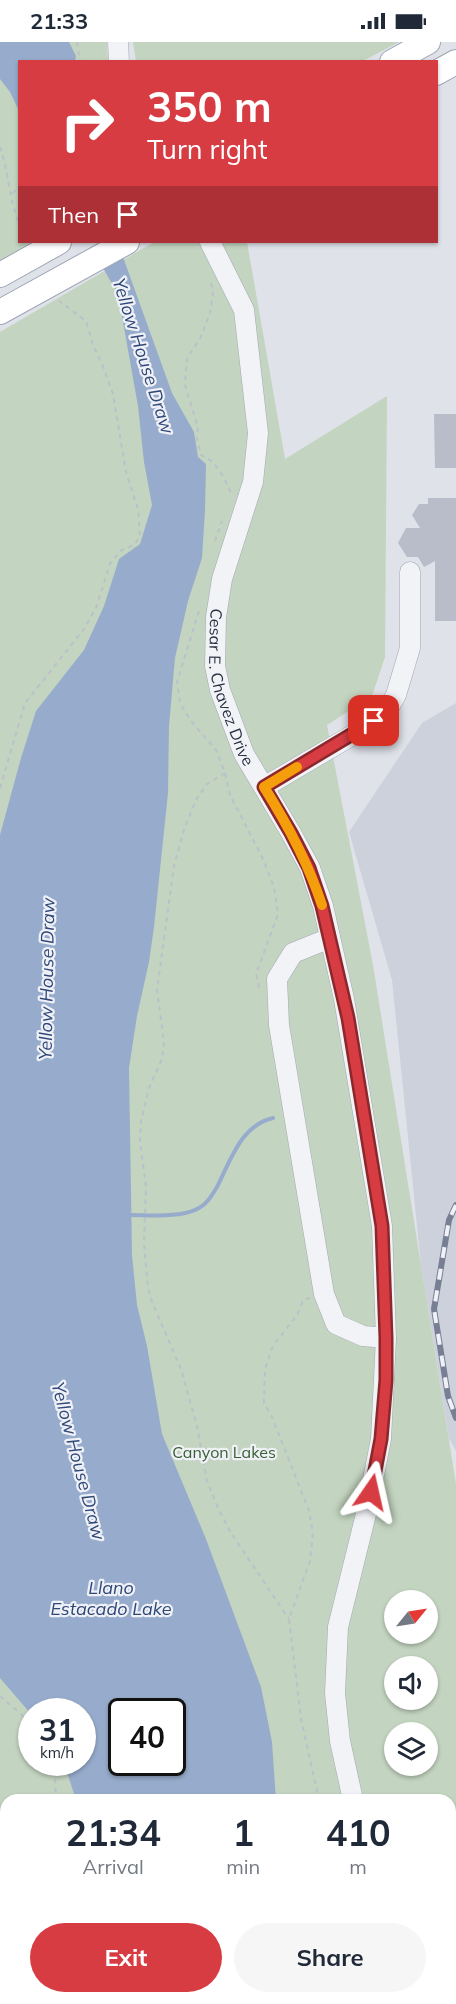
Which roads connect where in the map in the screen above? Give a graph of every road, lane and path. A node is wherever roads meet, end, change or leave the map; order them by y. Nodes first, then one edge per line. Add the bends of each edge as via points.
1 (77, 42) edge
2 (118, 42) edge
3 (428, 42) edge
4 (80, 60) edge
5 (119, 60) edge
6 (396, 60) edge
7 (456, 62) edge
8 (438, 72) edge
9 (0, 147) edge
10 (18, 189) edge
11 (12, 193) junction
12 (18, 221) edge
13 (57, 243) edge
14 (125, 243) edge
15 (210, 243) edge
16 (0, 275) edge
17 (52, 295) dead end
18 (0, 312) edge
19 (410, 572) dead end
20 (225, 772) dead end
21 (264, 787) junction
22 (0, 788) edge
23 (330, 938) junction
24 (324, 1294) junction
25 (386, 1338) junction
26 (289, 1619) junction
27 (0, 1696) edge
28 (18, 1712) edge
29 (54, 1776) edge
30 (56, 1794) edge
31 (318, 1794) edge
32 (352, 1794) edge

1 - 4 path
2 - 5 street
3 - 6 main road
7 - 8 main road
9 - 11 path
10 - 11 path
11 - 12 path
13 - 16 main road
14 - 18 main road
15 - 21 street, Cesar E. Chavez Drive via 244,310 258,433 254,482 222,579 216,616 215,666 243,754
17 - 22 path via 86,321 102,364 138,509 140,536 110,564 96,608 84,630 25,703
19 - 21 street via 410,648 396,695 385,714
20 - 26 path via 207,784 196,800 174,866 157,990 164,1042 162,1059 141,1121 146,1186 144,1244 148,1287 181,1369 207,1481 231,1533
21 - 23 street, Cesar E. Chavez Drive via 309,868
23 - 24 street via 293,953 277,979 279,1025
23 - 25 street, Cesar E. Chavez Drive via 359,1077 382,1226
24 - 25 street via 336,1324 363,1336
24 - 26 path via 303,1300 297,1315 273,1346 265,1369 264,1403 309,1511 313,1533 310,1561
25 - 32 street, Cesar E. Chavez Drive via 381,1439 338,1627 335,1693
26 - 31 path via 301,1719
27 - 28 path
29 - 30 path

